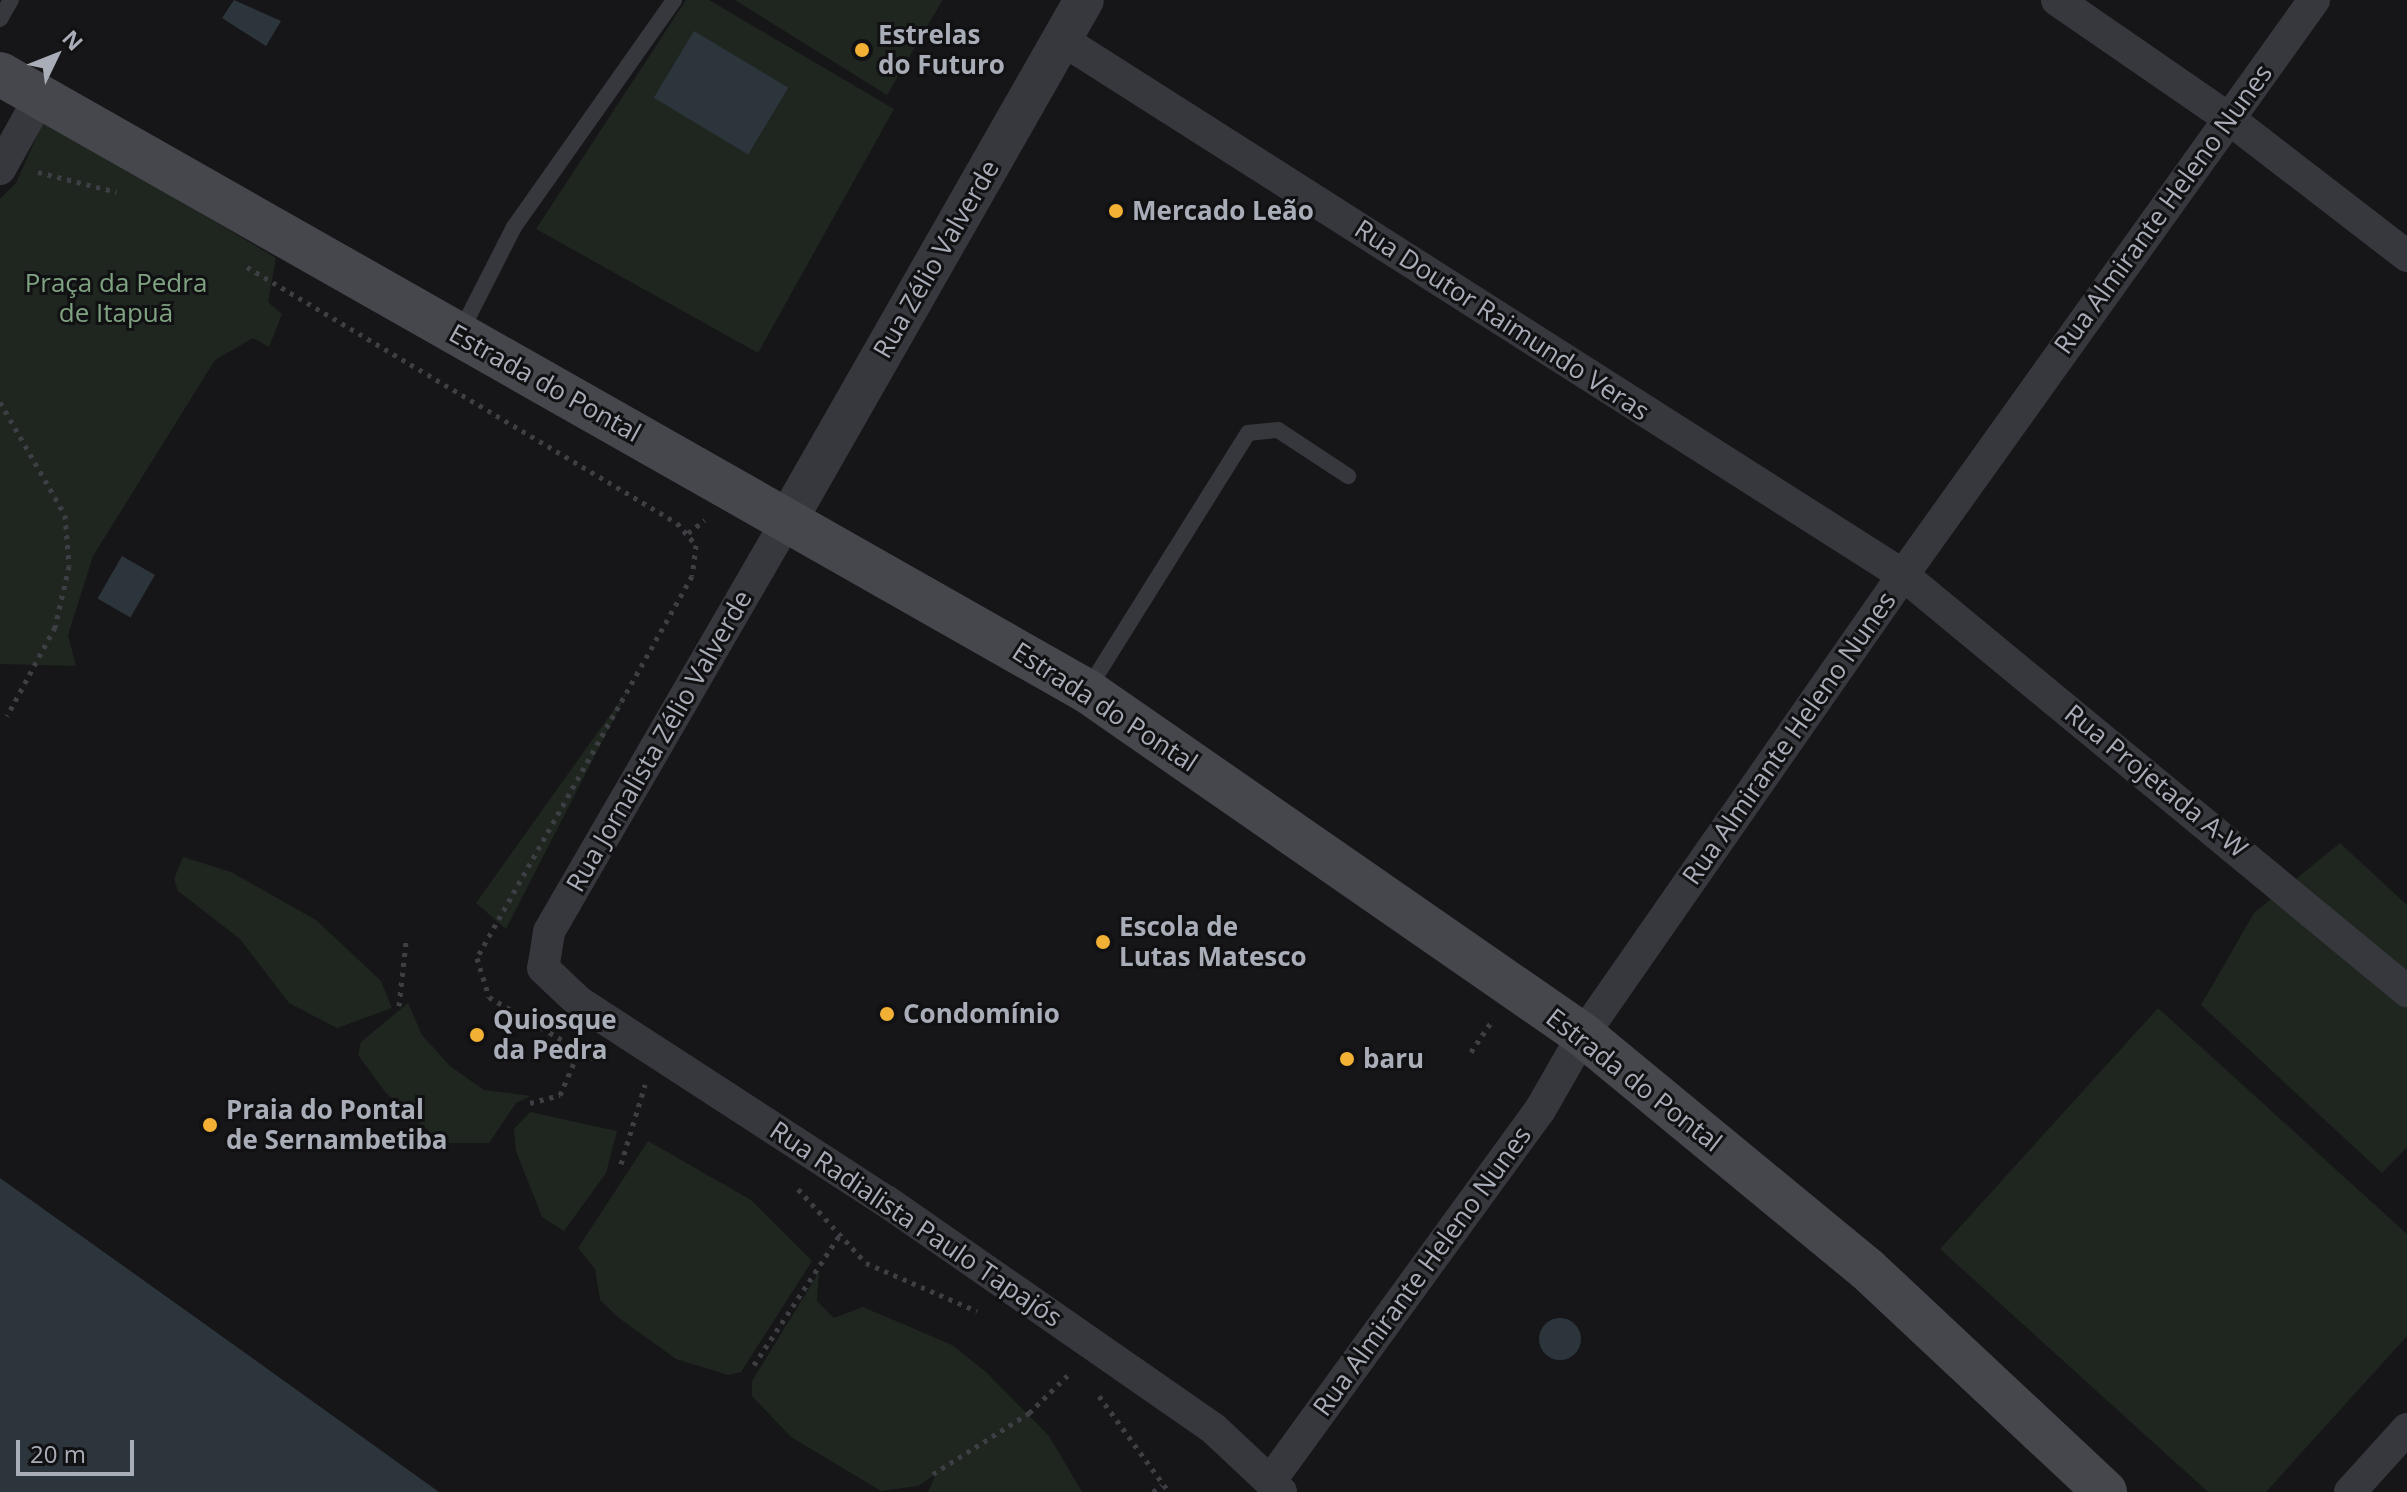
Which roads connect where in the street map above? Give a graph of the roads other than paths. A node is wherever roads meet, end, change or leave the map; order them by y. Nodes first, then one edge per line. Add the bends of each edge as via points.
1 (11, 0) edge
2 (674, 0) edge
3 (1084, 0) edge
4 (2057, 0) edge
5 (2314, 0) edge
6 (0, 19) edge
7 (1061, 39) junction
8 (0, 74) edge
9 (40, 97) junction
10 (2228, 118) junction
11 (0, 169) edge
12 (2407, 256) edge
13 (460, 335) junction
14 (1348, 476) dead end
15 (788, 519) junction
16 (1903, 575) junction
17 (1087, 691) junction
18 (543, 968) joint
19 (2407, 991) edge
20 (1583, 1035) junction
21 (2407, 1429) edge
22 (1276, 1486) edge
23 (2105, 1492) edge
24 (2350, 1492) edge

1 - 6 lane
2 - 13 lane via 514,227
3 - 7 street, Rua Zélio Valverde
4 - 10 street
5 - 10 street, Rua Almirante Heleno Nunes
7 - 15 street, Rua Zélio Valverde
7 - 16 street, Rua Doutor Raimundo Veras
8 - 9 main road, Estrada do Pontal
9 - 11 street
9 - 13 main road, Estrada do Pontal
10 - 12 street
10 - 16 street, Rua Almirante Heleno Nunes
13 - 15 main road, Estrada do Pontal
14 - 17 lane via 1278,430 1248,433
15 - 17 main road, Estrada do Pontal
15 - 18 street, Rua Jornalista Zélio Valverde via 549,932
16 - 19 street, Rua Projetada A-W
16 - 20 street, Rua Almirante Heleno Nunes
17 - 20 main road, Estrada do Pontal
18 - 22 street, Rua Radialista Paulo Tapajós via 579,1002 886,1201 1189,1411 1247,1452
20 - 22 street, Rua Almirante Heleno Nunes via 1540,1110
20 - 23 main road, Estrada do Pontal via 1867,1269
21 - 24 street

